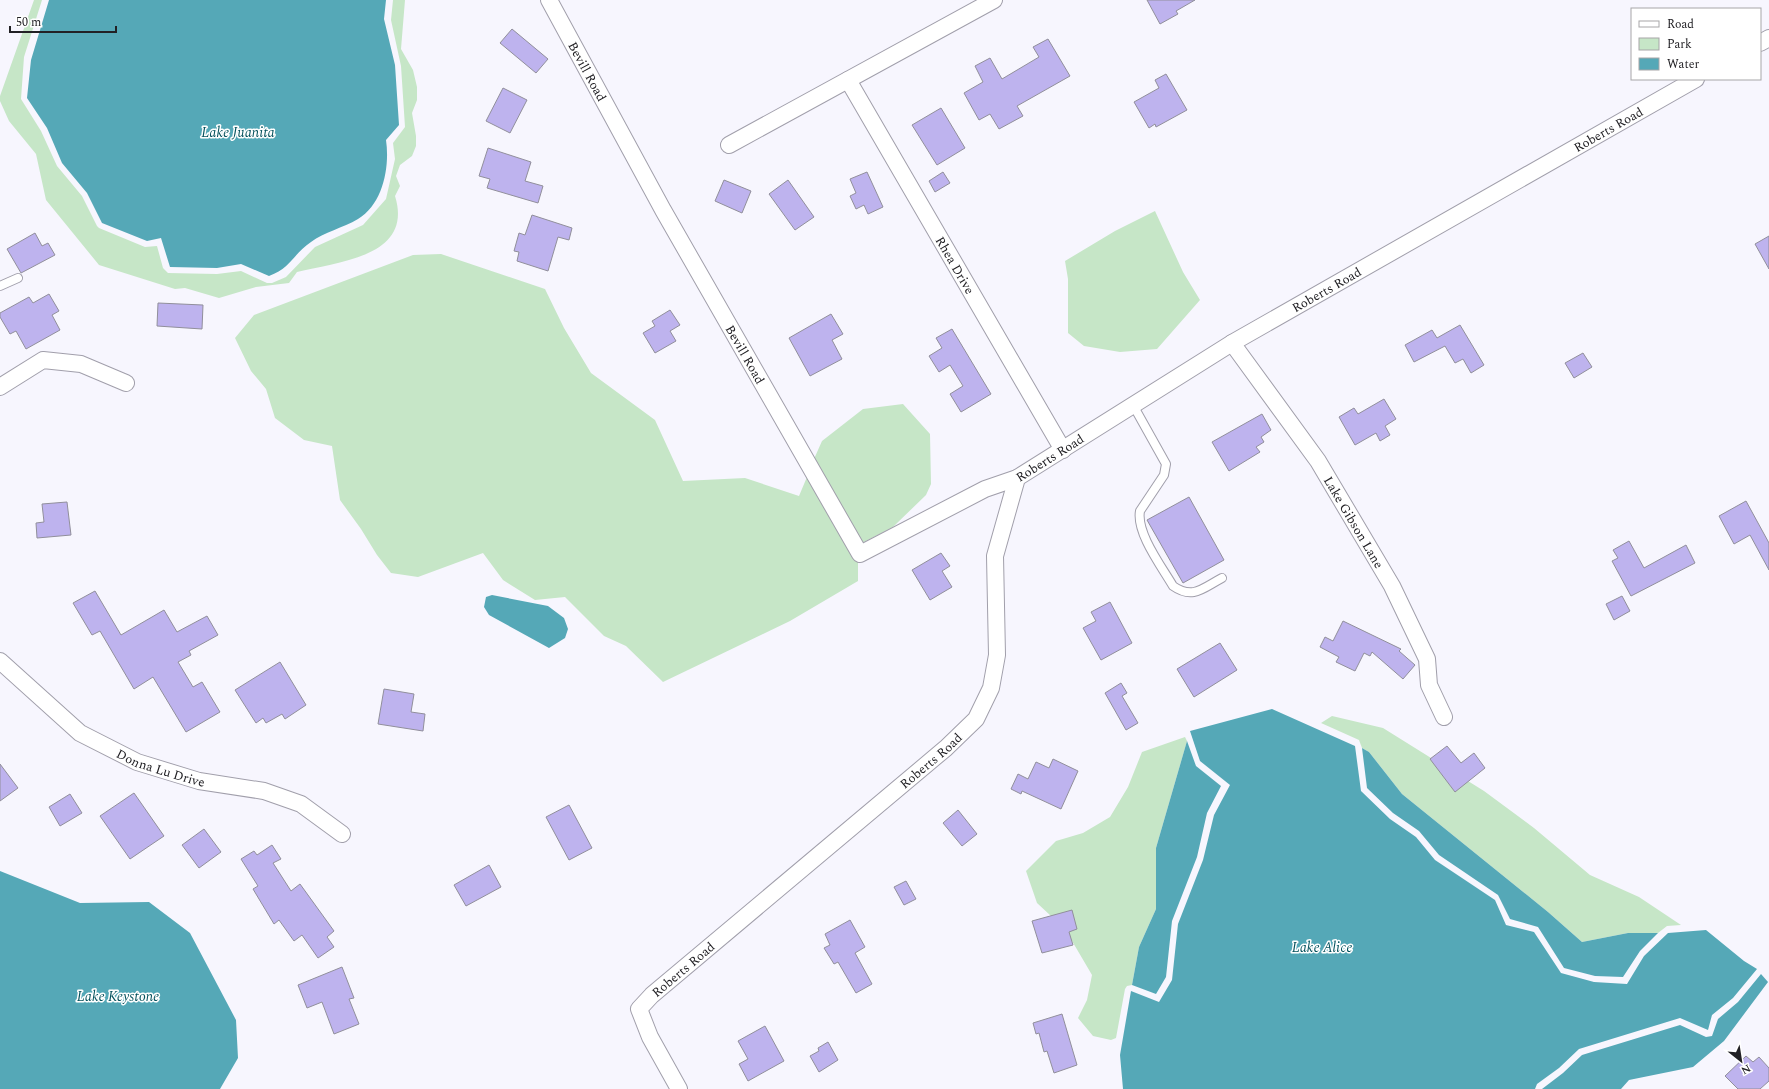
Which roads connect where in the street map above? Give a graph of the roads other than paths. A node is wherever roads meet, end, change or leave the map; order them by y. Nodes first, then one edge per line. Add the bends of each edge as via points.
1 (549, 0) edge
2 (994, 0) edge
3 (848, 80) junction
4 (1694, 80) edge
5 (729, 145) dead end
6 (18, 278) dead end
7 (0, 286) edge
8 (1232, 343) junction
9 (126, 384) dead end
10 (0, 387) edge
11 (1134, 405) junction
12 (1063, 450) junction
13 (1017, 478) junction
14 (1222, 578) dead end
15 (0, 661) edge
16 (1444, 717) dead end
17 (342, 834) dead end
18 (679, 1089) edge

1 - 13 street, Bevill Road via 663,210 860,554 985,489
2 - 3 street
3 - 5 street
3 - 12 street, Rhea Drive
4 - 8 street, Roberts Road
6 - 7 lane
8 - 11 street, Roberts Road
8 - 16 street, Lake Gibson Lane via 1318,461 1392,586 1427,659 1429,685
9 - 10 street via 82,364 43,360
11 - 12 street, Roberts Road
11 - 14 lane via 1166,464 1164,475 1140,511 1142,532 1173,586 1179,590 1186,593 1198,592
12 - 13 street, Roberts Road
13 - 18 street, Roberts Road via 995,556 997,655 991,688 976,719 946,748 639,1009 650,1038
15 - 17 street, Donna Lu Drive via 80,733 137,762 199,781 264,791 301,804

